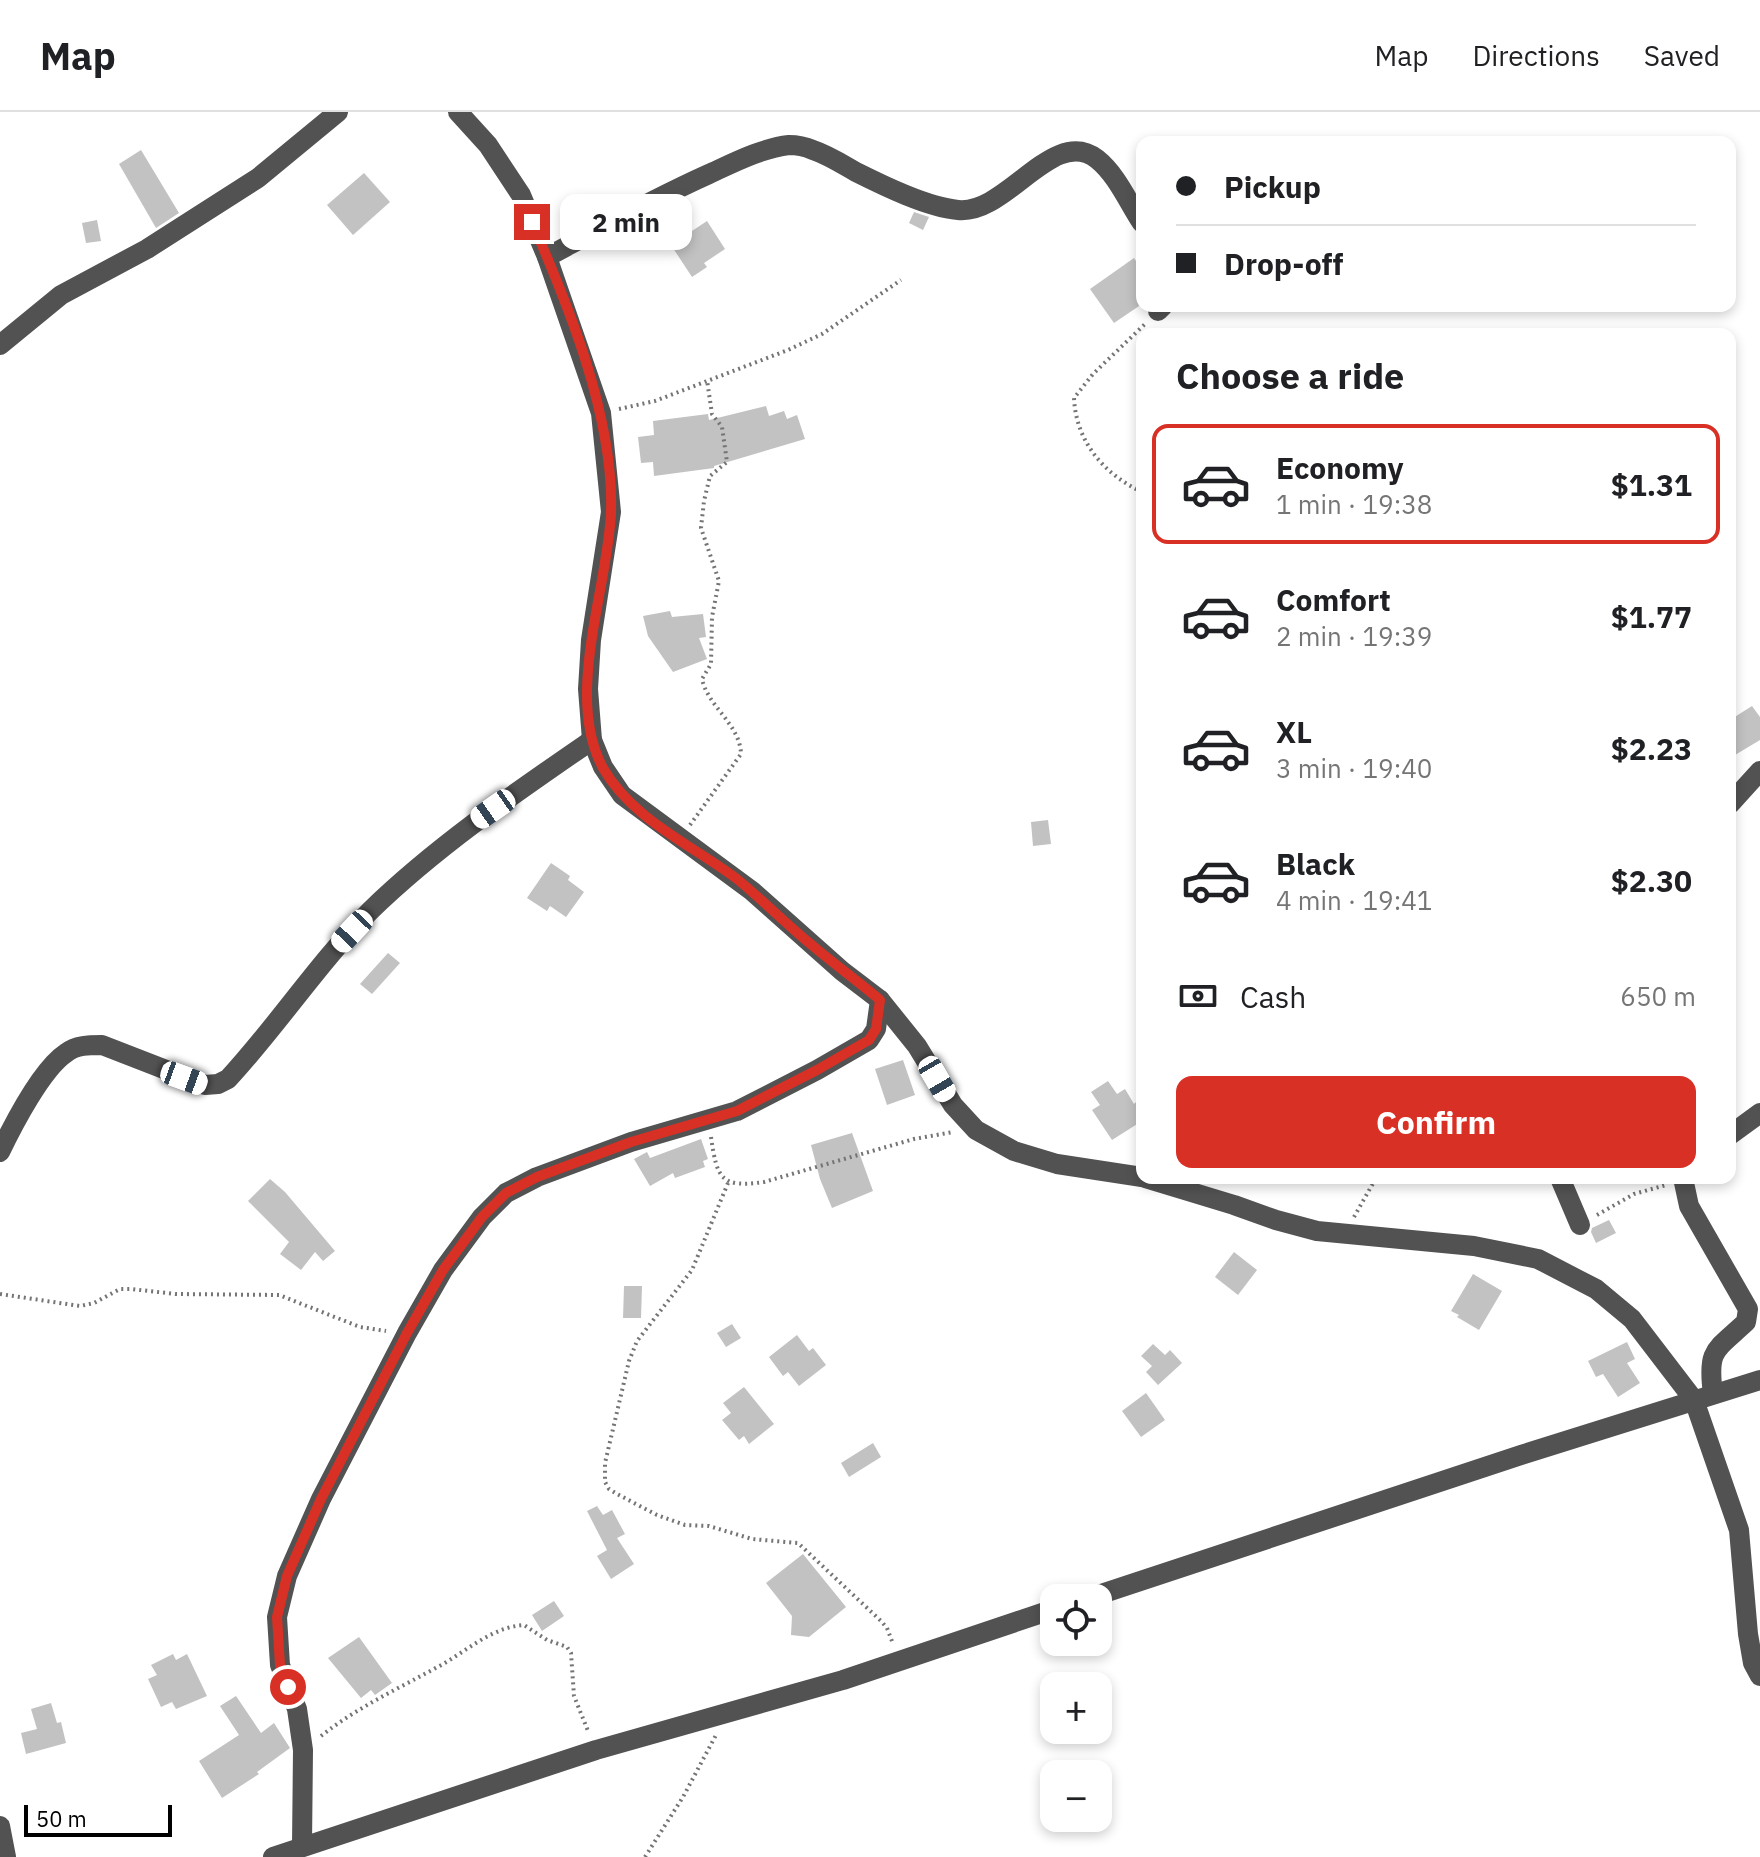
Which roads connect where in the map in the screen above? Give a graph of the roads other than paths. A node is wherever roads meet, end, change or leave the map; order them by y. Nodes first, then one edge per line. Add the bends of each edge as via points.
1 (338, 112) edge
2 (458, 112) edge
3 (1136, 213) edge
4 (547, 257) junction
5 (0, 345) edge
6 (592, 740) junction
7 (1760, 771) edge
8 (1736, 797) edge
9 (880, 1000) junction
10 (1760, 1113) edge
11 (1736, 1131) edge
12 (0, 1152) edge
13 (1136, 1177) edge
14 (1163, 1184) edge
15 (1563, 1184) edge
16 (1684, 1184) edge
17 (1580, 1225) road end
18 (1760, 1380) edge
19 (1703, 1397) junction
20 (1112, 1590) edge
21 (1040, 1614) edge
22 (1760, 1676) edge
23 (0, 1826) edge
24 (302, 1846) junction
25 (6, 1857) edge
26 (273, 1857) edge

1 - 5 street via 258,178 147,249 61,295
2 - 4 street via 510,175
3 - 4 street via 1110,172 1074,150 1040,166 996,200 960,211 791,145 725,166
4 - 6 street via 601,413 611,512 591,640
6 - 9 street via 622,795 752,891
6 - 12 street via 473,823 371,911 228,1079 205,1085 87,1044 67,1052 50,1068
7 - 8 street
9 - 13 street via 976,1130 1014,1151 1057,1164
9 - 24 street via 869,1040 737,1111 631,1142 506,1193 443,1270 321,1499 287,1576 277,1617 280,1665 297,1709 303,1750
10 - 11 street
14 - 19 street via 1317,1231 1474,1246 1538,1259 1596,1289 1632,1319
15 - 17 street
16 - 19 street via 1689,1206 1748,1309 1746,1322 1714,1356
18 - 19 street
19 - 20 street
19 - 22 street via 1739,1530 1748,1634
21 - 24 street via 843,1680 596,1750
23 - 25 street
24 - 26 street

